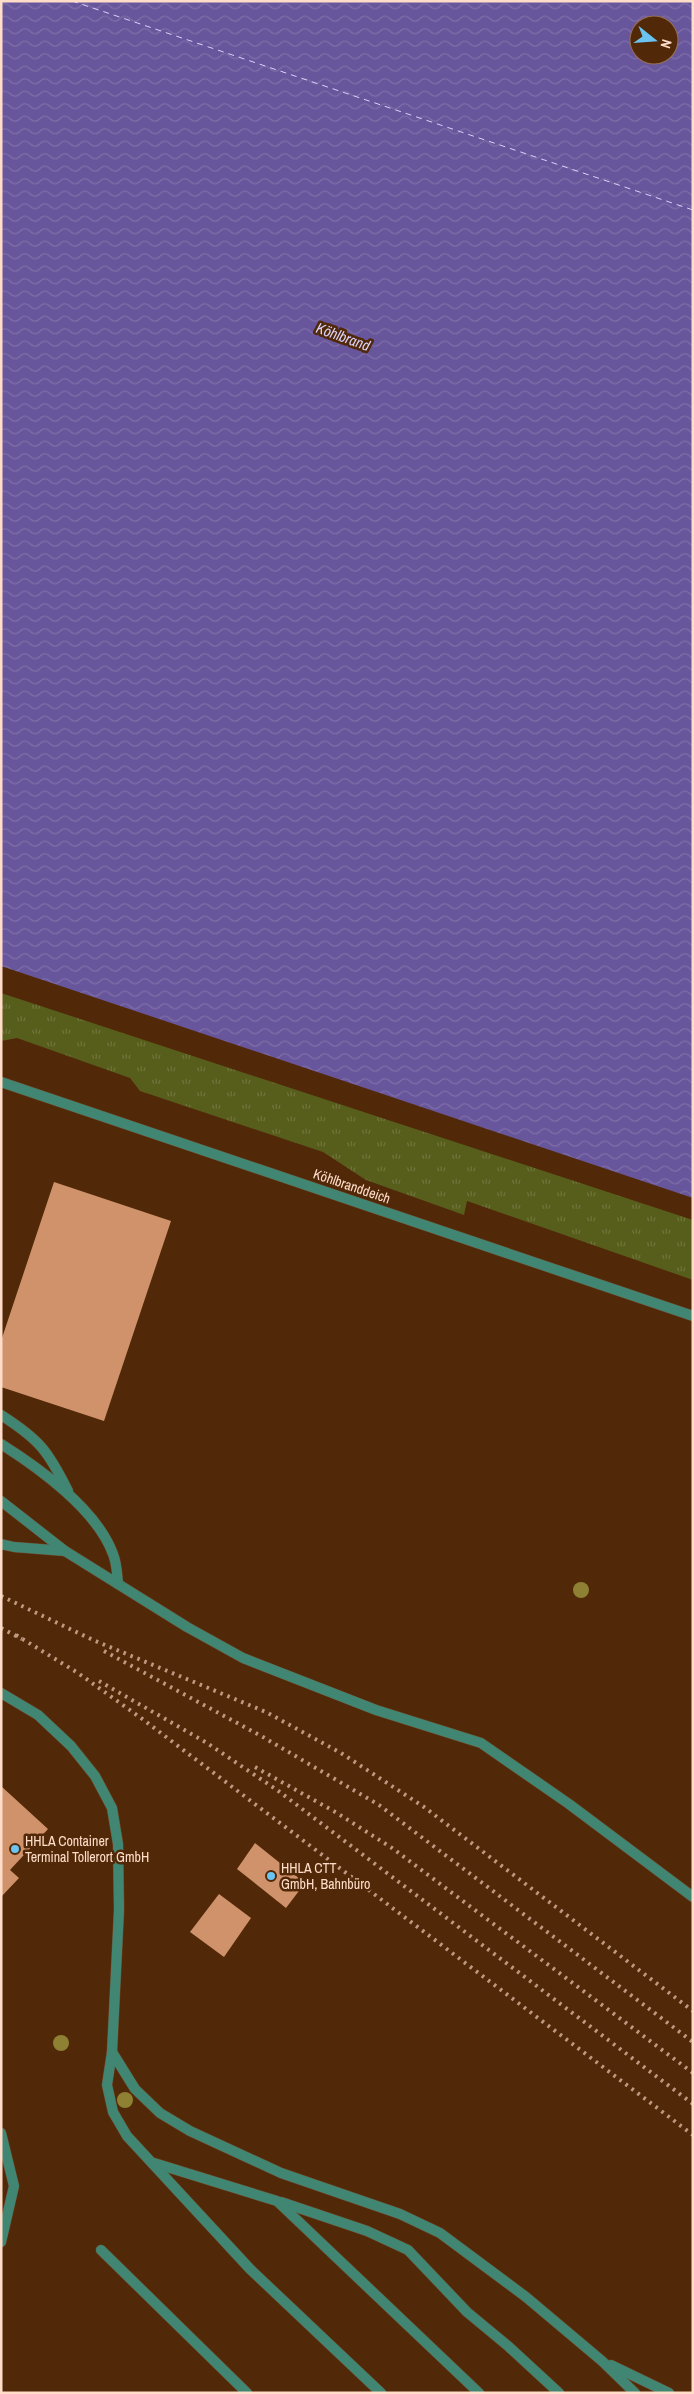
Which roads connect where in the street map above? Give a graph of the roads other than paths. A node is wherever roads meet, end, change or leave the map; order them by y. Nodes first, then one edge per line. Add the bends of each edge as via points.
1 (1, 1082) edge
2 (693, 1316) edge
3 (1, 1415) edge
4 (1, 1444) edge
5 (70, 1494) junction
6 (1, 1501) edge
7 (1, 1544) edge
8 (65, 1551) junction
9 (118, 1584) junction
10 (1, 1693) edge
11 (693, 1897) edge
12 (112, 2052) junction
13 (1, 2133) edge
14 (153, 2162) junction
15 (277, 2201) junction
16 (1, 2242) edge
17 (101, 2250) dead end
18 (602, 2361) junction
19 (247, 2393) edge
20 (381, 2393) edge
21 (479, 2393) edge
22 (559, 2393) edge
23 (636, 2393) edge
24 (669, 2393) edge

1 - 2 street, Köhlbranddeich
3 - 5 street via 38,1441
4 - 5 street
5 - 9 street via 112,1551 117,1564
6 - 8 street
7 - 8 street
8 - 9 street
9 - 11 street via 243,1658 376,1710 481,1743
10 - 12 street via 38,1716 71,1746 95,1776 112,1808 118,1844 119,1910
12 - 14 street via 107,2085 113,2112 127,2136
12 - 18 street via 135,2089 160,2112 190,2131 281,2173 400,2214 440,2233 526,2296
13 - 16 street via 14,2186
14 - 15 street
14 - 20 street via 250,2269
15 - 21 street
15 - 22 street via 367,2231 408,2250 467,2312
17 - 19 street
18 - 23 street
18 - 24 street

